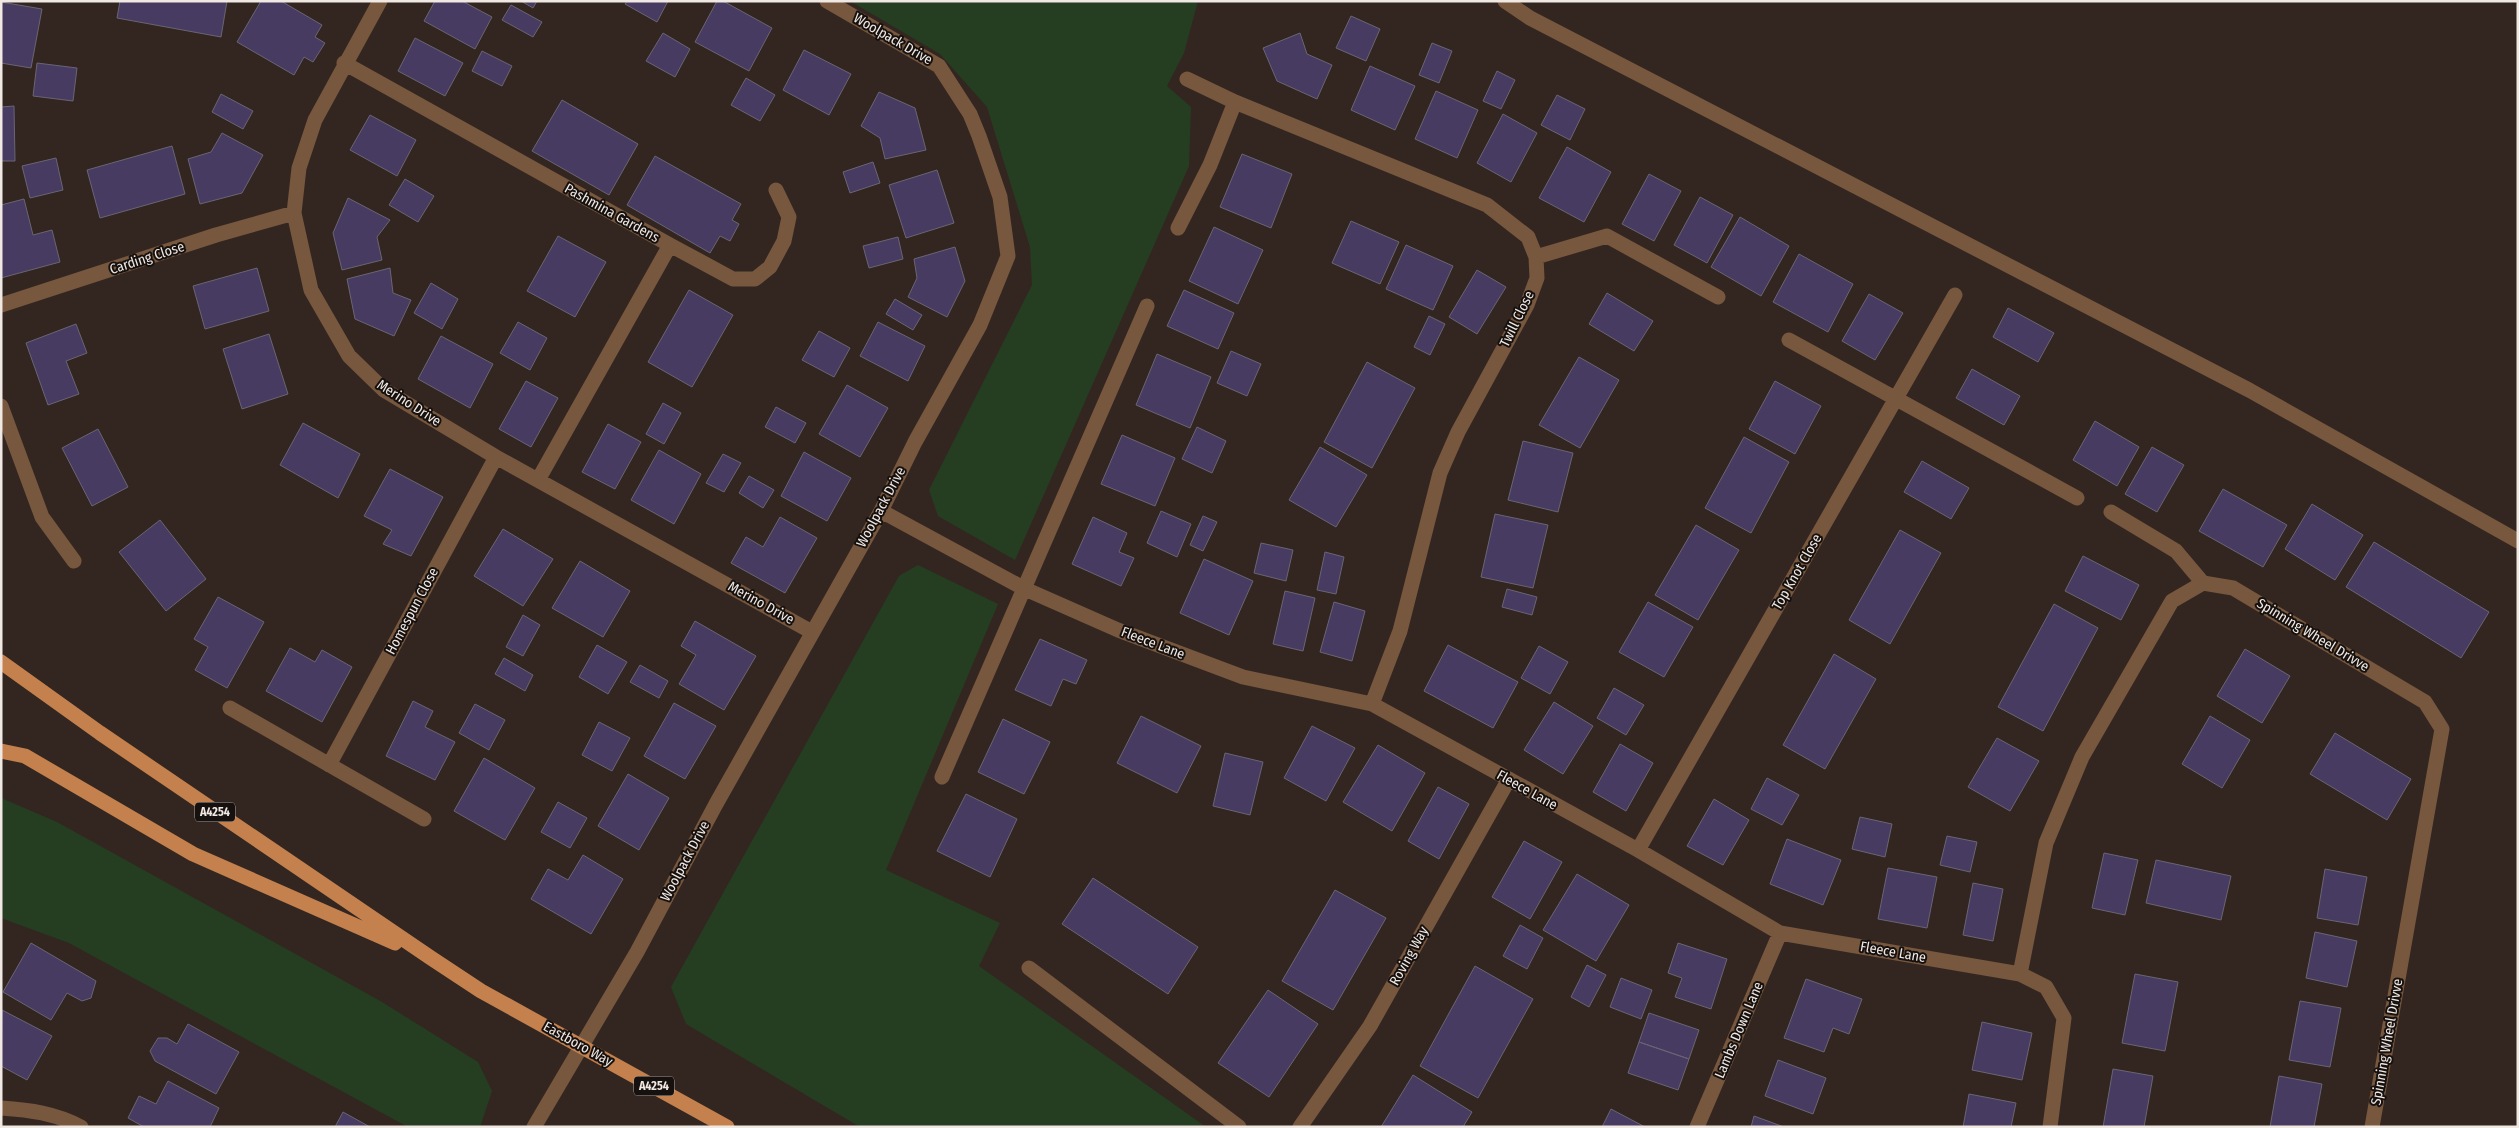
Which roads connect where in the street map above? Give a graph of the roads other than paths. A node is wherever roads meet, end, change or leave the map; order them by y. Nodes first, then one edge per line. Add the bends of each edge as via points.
1 (380, 1) edge
2 (827, 1) edge
3 (1505, 1) edge
4 (344, 63) junction
5 (1187, 79) dead end
6 (1235, 102) junction
7 (776, 190) dead end
8 (294, 213) junction
9 (1178, 228) dead end
10 (670, 245) junction
11 (1536, 257) junction
12 (1955, 295) dead end
13 (1718, 297) dead end
14 (1, 306) edge
15 (1147, 306) dead end
16 (1790, 340) dead end
17 (1897, 398) junction
18 (1, 406) edge
19 (496, 457) junction
20 (538, 480) junction
21 (2077, 498) dead end
22 (881, 511) junction
23 (2111, 512) dead end
24 (2518, 541) edge
25 (74, 562) dead end
26 (2203, 583) junction
27 (1025, 589) junction
28 (812, 632) junction
29 (1, 662) edge
30 (1372, 704) junction
31 (230, 708) dead end
32 (1, 752) edge
33 (329, 765) junction
34 (942, 777) dead end
35 (1509, 780) junction
36 (424, 819) dead end
37 (1638, 850) junction
38 (1780, 933) junction
39 (431, 958) junction
40 (1029, 968) dead end
41 (2020, 974) junction
42 (581, 1045) junction
43 (1, 1108) edge
44 (81, 1127) edge
45 (534, 1127) edge
46 (727, 1127) edge
47 (1239, 1127) edge
48 (1300, 1127) edge
49 (1697, 1127) edge
50 (2050, 1127) edge
51 (2372, 1127) edge

1 - 4 street, Merino Drive
2 - 22 street, Woolpack Drive via 939,66 970,114 982,144 1000,196 1008,256 980,325
3 - 24 street via 1530,18 2249,390
4 - 8 street, Merino Drive via 315,120 299,168
4 - 10 street, Pashmina Gardens
5 - 6 street, Twill Close
6 - 9 street via 1210,166
6 - 11 street, Twill Close via 1487,205 1528,237
7 - 10 street via 788,217 784,241 770,267 755,279 733,278
8 - 14 street, Carding Close via 216,235
8 - 19 street, Merino Drive via 311,290 349,356 384,390
10 - 20 street, Pashmina Gardens
11 - 13 street via 1607,236
11 - 30 street, Twill Close via 1537,278 1526,305 1458,432 1440,473 1400,631
12 - 17 street, Top Knot Close
15 - 27 street
16 - 17 street
17 - 21 street
17 - 37 street, Top Knot Close
18 - 25 street via 42,517
19 - 20 street, Merino Drive
19 - 33 street, Homespun Close
20 - 28 street, Merino Drive
22 - 27 street, Fleece Lane
22 - 28 street, Woolpack Drive
23 - 26 street via 2176,551
26 - 41 street via 2172,601 2082,757 2046,844
26 - 51 street, Spinning Wheel Drivve via 2233,588 2425,702 2442,729
27 - 30 street, Fleece Lane via 1118,630 1243,677
27 - 34 street
28 - 42 street, Woolpack Drive via 637,952
29 - 39 main road, A4254
30 - 35 street, Fleece Lane
31 - 33 street
32 - 39 main road, A4254 via 25,756 193,854
33 - 36 street
35 - 37 street, Fleece Lane
35 - 48 street, Roving Way via 1370,1026
37 - 38 street, Fleece Lane
38 - 41 street, Fleece Lane
38 - 49 street, Lambs Down Lane
39 - 42 main road, Eastboro Way / A4254 via 481,991
40 - 47 street
41 - 50 street, Fleece Lane via 2046,987 2064,1018
42 - 45 street, Woolpack Drive
42 - 46 main road, Eastboro Way / A4254
43 - 44 street via 55,1115

